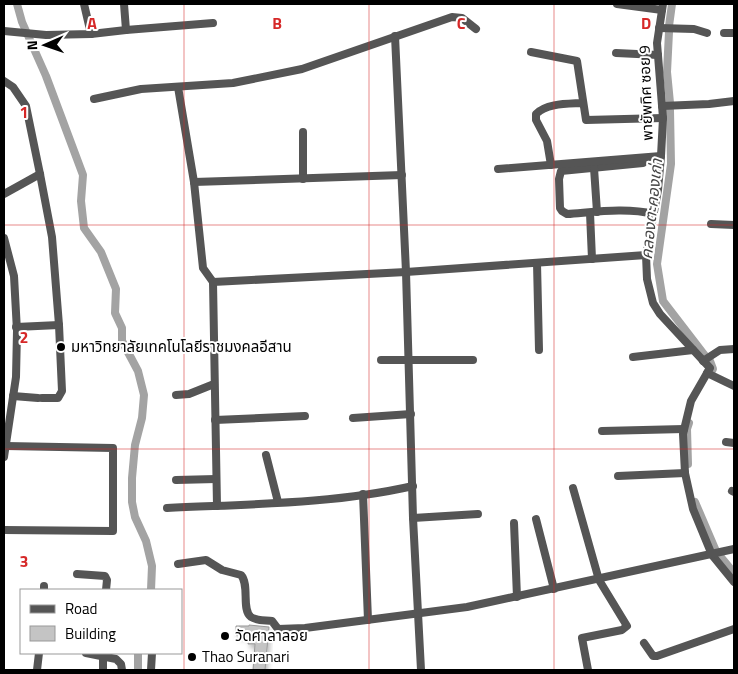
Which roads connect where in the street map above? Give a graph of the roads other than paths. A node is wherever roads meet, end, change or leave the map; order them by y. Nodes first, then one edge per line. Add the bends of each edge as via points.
1 (84, 4) edge
2 (124, 4) edge
3 (617, 4) edge
4 (662, 7) edge
5 (213, 23) dead end
6 (659, 28) junction
7 (476, 29) dead end
8 (126, 30) junction
9 (7, 31) edge
10 (707, 33) dead end
11 (724, 33) dead end
12 (734, 33) edge
13 (91, 34) junction
14 (395, 36) junction
15 (531, 52) dead end
16 (616, 53) dead end
17 (658, 55) junction
18 (4, 81) edge
19 (178, 87) junction
20 (94, 99) dead end
21 (734, 101) edge
22 (583, 103) junction
23 (662, 106) junction
24 (663, 118) junction
25 (303, 132) dead end
26 (661, 156) junction
27 (643, 164) dead end
28 (551, 165) junction
29 (594, 168) junction
30 (498, 169) dead end
31 (40, 174) junction
32 (402, 175) junction
33 (303, 179) junction
34 (194, 182) junction
35 (4, 194) edge
36 (594, 212) junction
37 (654, 214) junction
38 (712, 224) dead end
39 (734, 225) edge
40 (4, 238) edge
41 (646, 255) junction
42 (592, 259) junction
43 (537, 263) junction
44 (406, 270) junction
45 (211, 280) junction
46 (59, 325) junction
47 (16, 326) junction
48 (213, 347) junction
49 (170, 348) dead end
50 (734, 349) edge
51 (539, 350) dead end
52 (693, 350) junction
53 (632, 356) dead end
54 (381, 360) dead end
55 (473, 360) dead end
56 (409, 361) junction
57 (703, 361) junction
58 (708, 371) junction
59 (214, 384) junction
60 (734, 386) edge
61 (176, 395) dead end
62 (13, 396) junction
63 (411, 414) junction
64 (304, 416) dead end
65 (352, 418) dead end
66 (7, 420) edge
67 (215, 420) junction
68 (684, 429) junction
69 (602, 431) dead end
70 (726, 442) dead end
71 (734, 443) edge
72 (6, 446) junction
73 (266, 455) dead end
74 (4, 456) edge
75 (685, 473) junction
76 (618, 476) dead end
77 (216, 479) junction
78 (176, 480) dead end
79 (413, 486) junction
80 (573, 488) dead end
81 (363, 494) junction
82 (278, 502) junction
83 (217, 506) junction
84 (167, 508) dead end
85 (478, 514) dead end
86 (413, 518) junction
87 (536, 519) dead end
88 (514, 523) dead end
89 (4, 530) edge
90 (734, 550) edge
91 (712, 554) junction
92 (178, 564) dead end
93 (77, 574) dead end
94 (599, 580) junction
95 (734, 582) edge
96 (106, 589) edge
97 (554, 589) junction
98 (516, 597) junction
99 (417, 614) junction
100 (368, 620) junction
101 (734, 629) edge
102 (644, 643) dead end
103 (38, 654) edge
104 (100, 654) edge
105 (152, 654) edge
106 (37, 670) edge
107 (102, 670) edge
108 (122, 670) edge
109 (151, 670) edge
110 (421, 670) edge
111 (588, 670) edge

1 - 13 street
2 - 8 street
3 - 4 street
4 - 6 street, พายัพทิศ ซอย 9
5 - 8 street
6 - 10 street via 694,29
6 - 17 street, พายัพทิศ ซอย 9
7 - 14 street via 462,18 452,17
8 - 13 street
9 - 13 street via 46,35
11 - 12 street
14 - 19 street via 302,69 232,83
14 - 32 street
15 - 22 street via 577,61
16 - 17 street
17 - 23 street, พายัพทิศ ซอย 9
18 - 31 street via 13,87 26,106
19 - 20 street via 141,89
19 - 34 street
21 - 23 street
22 - 24 street via 586,120
22 - 28 street via 553,106 536,114 547,141
23 - 24 street, พายัพทิศ ซอย 9
24 - 26 street, พายัพทิศ ซอย 9
25 - 33 street
26 - 28 street
26 - 37 street, พายัพทิศ ซอย 9
27 - 29 street
28 - 30 street
29 - 36 street
29 - 36 street via 567,170 559,175 562,211 566,214
31 - 35 street
31 - 46 street via 52,237
32 - 33 street
32 - 44 street
33 - 34 street
34 - 45 street via 203,268
36 - 37 street via 620,210
36 - 42 street
37 - 41 street, พายัพทิศ ซอย 9
38 - 39 street
40 - 47 street via 14,276
41 - 42 street
41 - 52 street, พายัพทิศ ซอย 9 via 653,303
42 - 43 street
43 - 44 street
43 - 51 street
44 - 45 street
44 - 56 street
45 - 48 street
46 - 47 street
46 - 62 street via 62,393 56,399
47 - 62 street
48 - 49 street
48 - 59 street
50 - 57 street via 720,350
52 - 53 street
52 - 57 street, พายัพทิศ ซอย 9
54 - 56 street
55 - 56 street
56 - 63 street
57 - 58 street, พายัพทิศ ซอย 9
58 - 60 street, พายัพทิศ ซอย 9
58 - 68 street via 691,401
59 - 61 street via 189,394
59 - 67 street
62 - 66 street
63 - 65 street
63 - 79 street
64 - 67 street
66 - 72 street
67 - 77 street
68 - 69 street
68 - 75 street
70 - 71 street
72 - 74 street
72 - 89 street via 113,448 113,531
73 - 82 street
75 - 76 street
75 - 91 street via 693,508
77 - 78 street
77 - 83 street
79 - 81 street
79 - 86 street
80 - 94 street
81 - 82 street
81 - 100 street
82 - 83 street
83 - 84 street
85 - 86 street
86 - 99 street
87 - 97 street
88 - 98 street
90 - 91 street
91 - 94 street
91 - 95 street
92 - 100 street via 206,560 222,570 241,575 245,581 249,615 254,619 272,621 278,629
93 - 96 street via 105,576
94 - 97 street
94 - 111 street via 627,627 582,638
97 - 98 street
98 - 99 street
99 - 100 street
99 - 110 street
101 - 102 street via 657,656 653,656
103 - 106 street
104 - 107 street
104 - 108 street via 116,659
105 - 109 street

